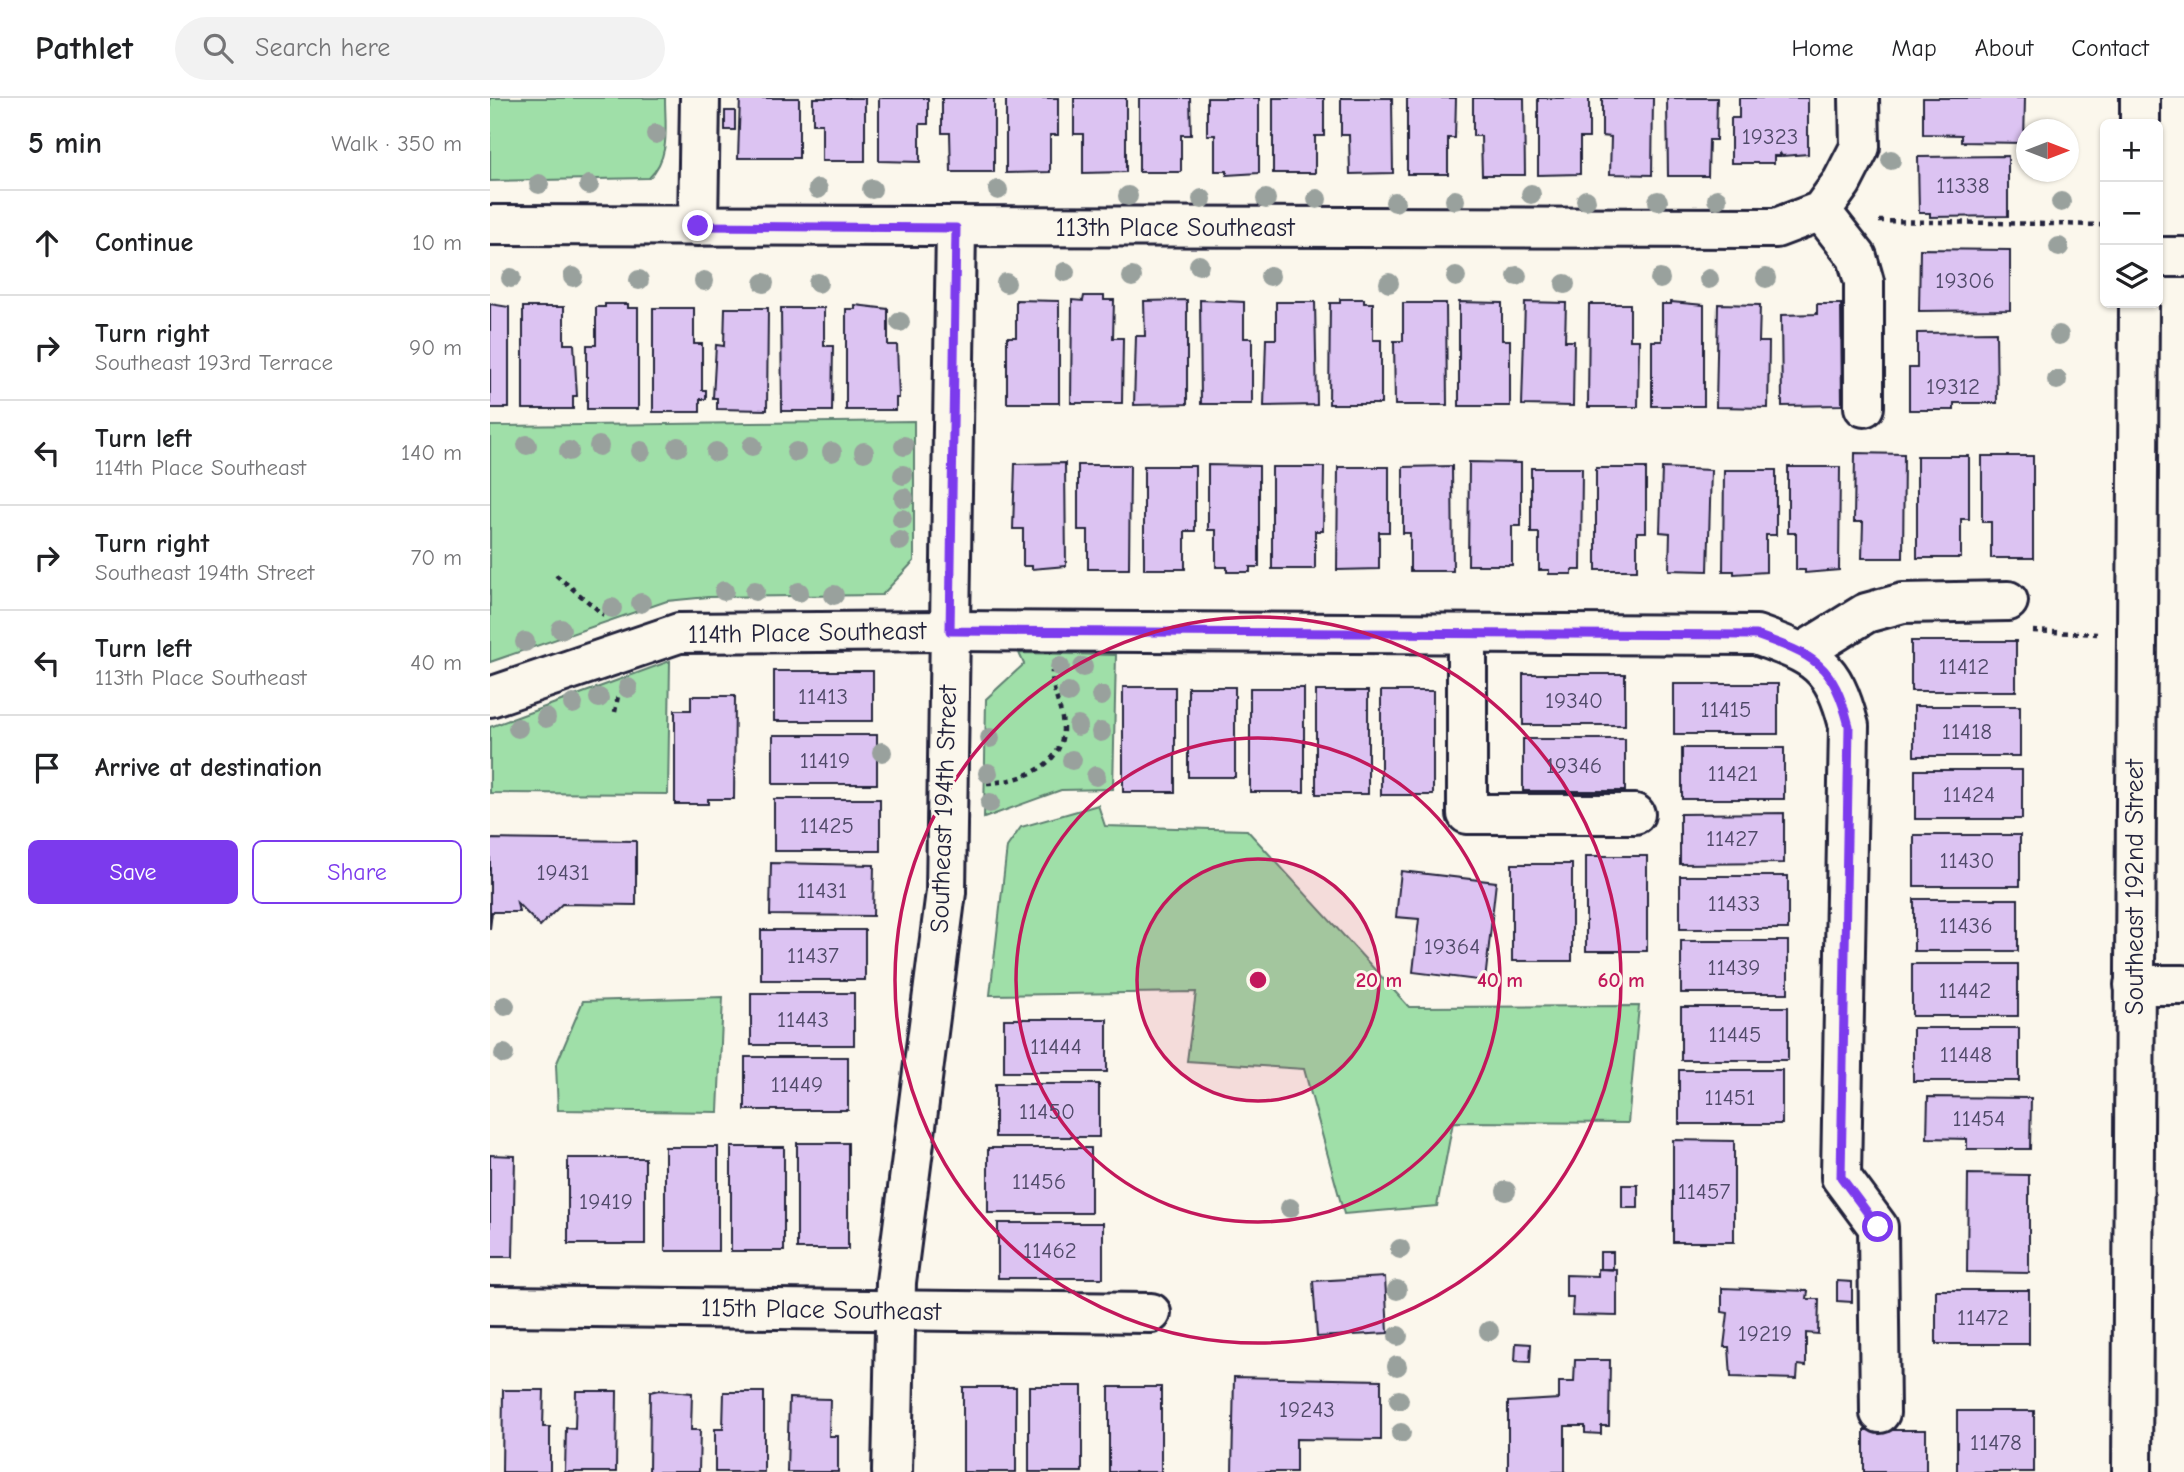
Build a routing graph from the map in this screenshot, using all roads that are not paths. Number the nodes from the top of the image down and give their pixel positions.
1 (700, 98) edge
2 (1859, 98) edge
3 (2140, 98) edge
4 (2140, 119) edge
5 (1831, 197) junction
6 (490, 225) edge
7 (698, 226) junction
8 (956, 228) junction
9 (2163, 257) edge
10 (2184, 257) edge
11 (2139, 308) edge
12 (1864, 407) dead end
13 (2006, 601) road end
14 (950, 631) junction
15 (1467, 634) junction
16 (1803, 652) junction
17 (490, 697) edge
18 (1635, 814) dead end
19 (2134, 985) junction
20 (2184, 985) edge
21 (490, 1306) edge
22 (895, 1312) junction
23 (1151, 1314) dead end
24 (1880, 1413) dead end
25 (892, 1472) edge
26 (2132, 1472) edge

1 - 7 street
2 - 5 street
3 - 4 street
5 - 8 street, 113th Place Southeast
5 - 12 street
6 - 7 street, 113th Place Southeast
7 - 8 street, 113th Place Southeast
8 - 14 street, Southeast 194th Street
9 - 10 street
11 - 19 street, Southeast 192nd Street
13 - 16 street
14 - 15 street, 114th Place Southeast
14 - 17 street, 114th Place Southeast
14 - 22 street, Southeast 194th Street
15 - 16 street, 114th Place Southeast
15 - 18 street
16 - 24 street
19 - 20 street
19 - 26 street, Southeast 192nd Street
21 - 22 street, 115th Place Southeast
22 - 23 street, 115th Place Southeast
22 - 25 street, Southeast 194th Street

